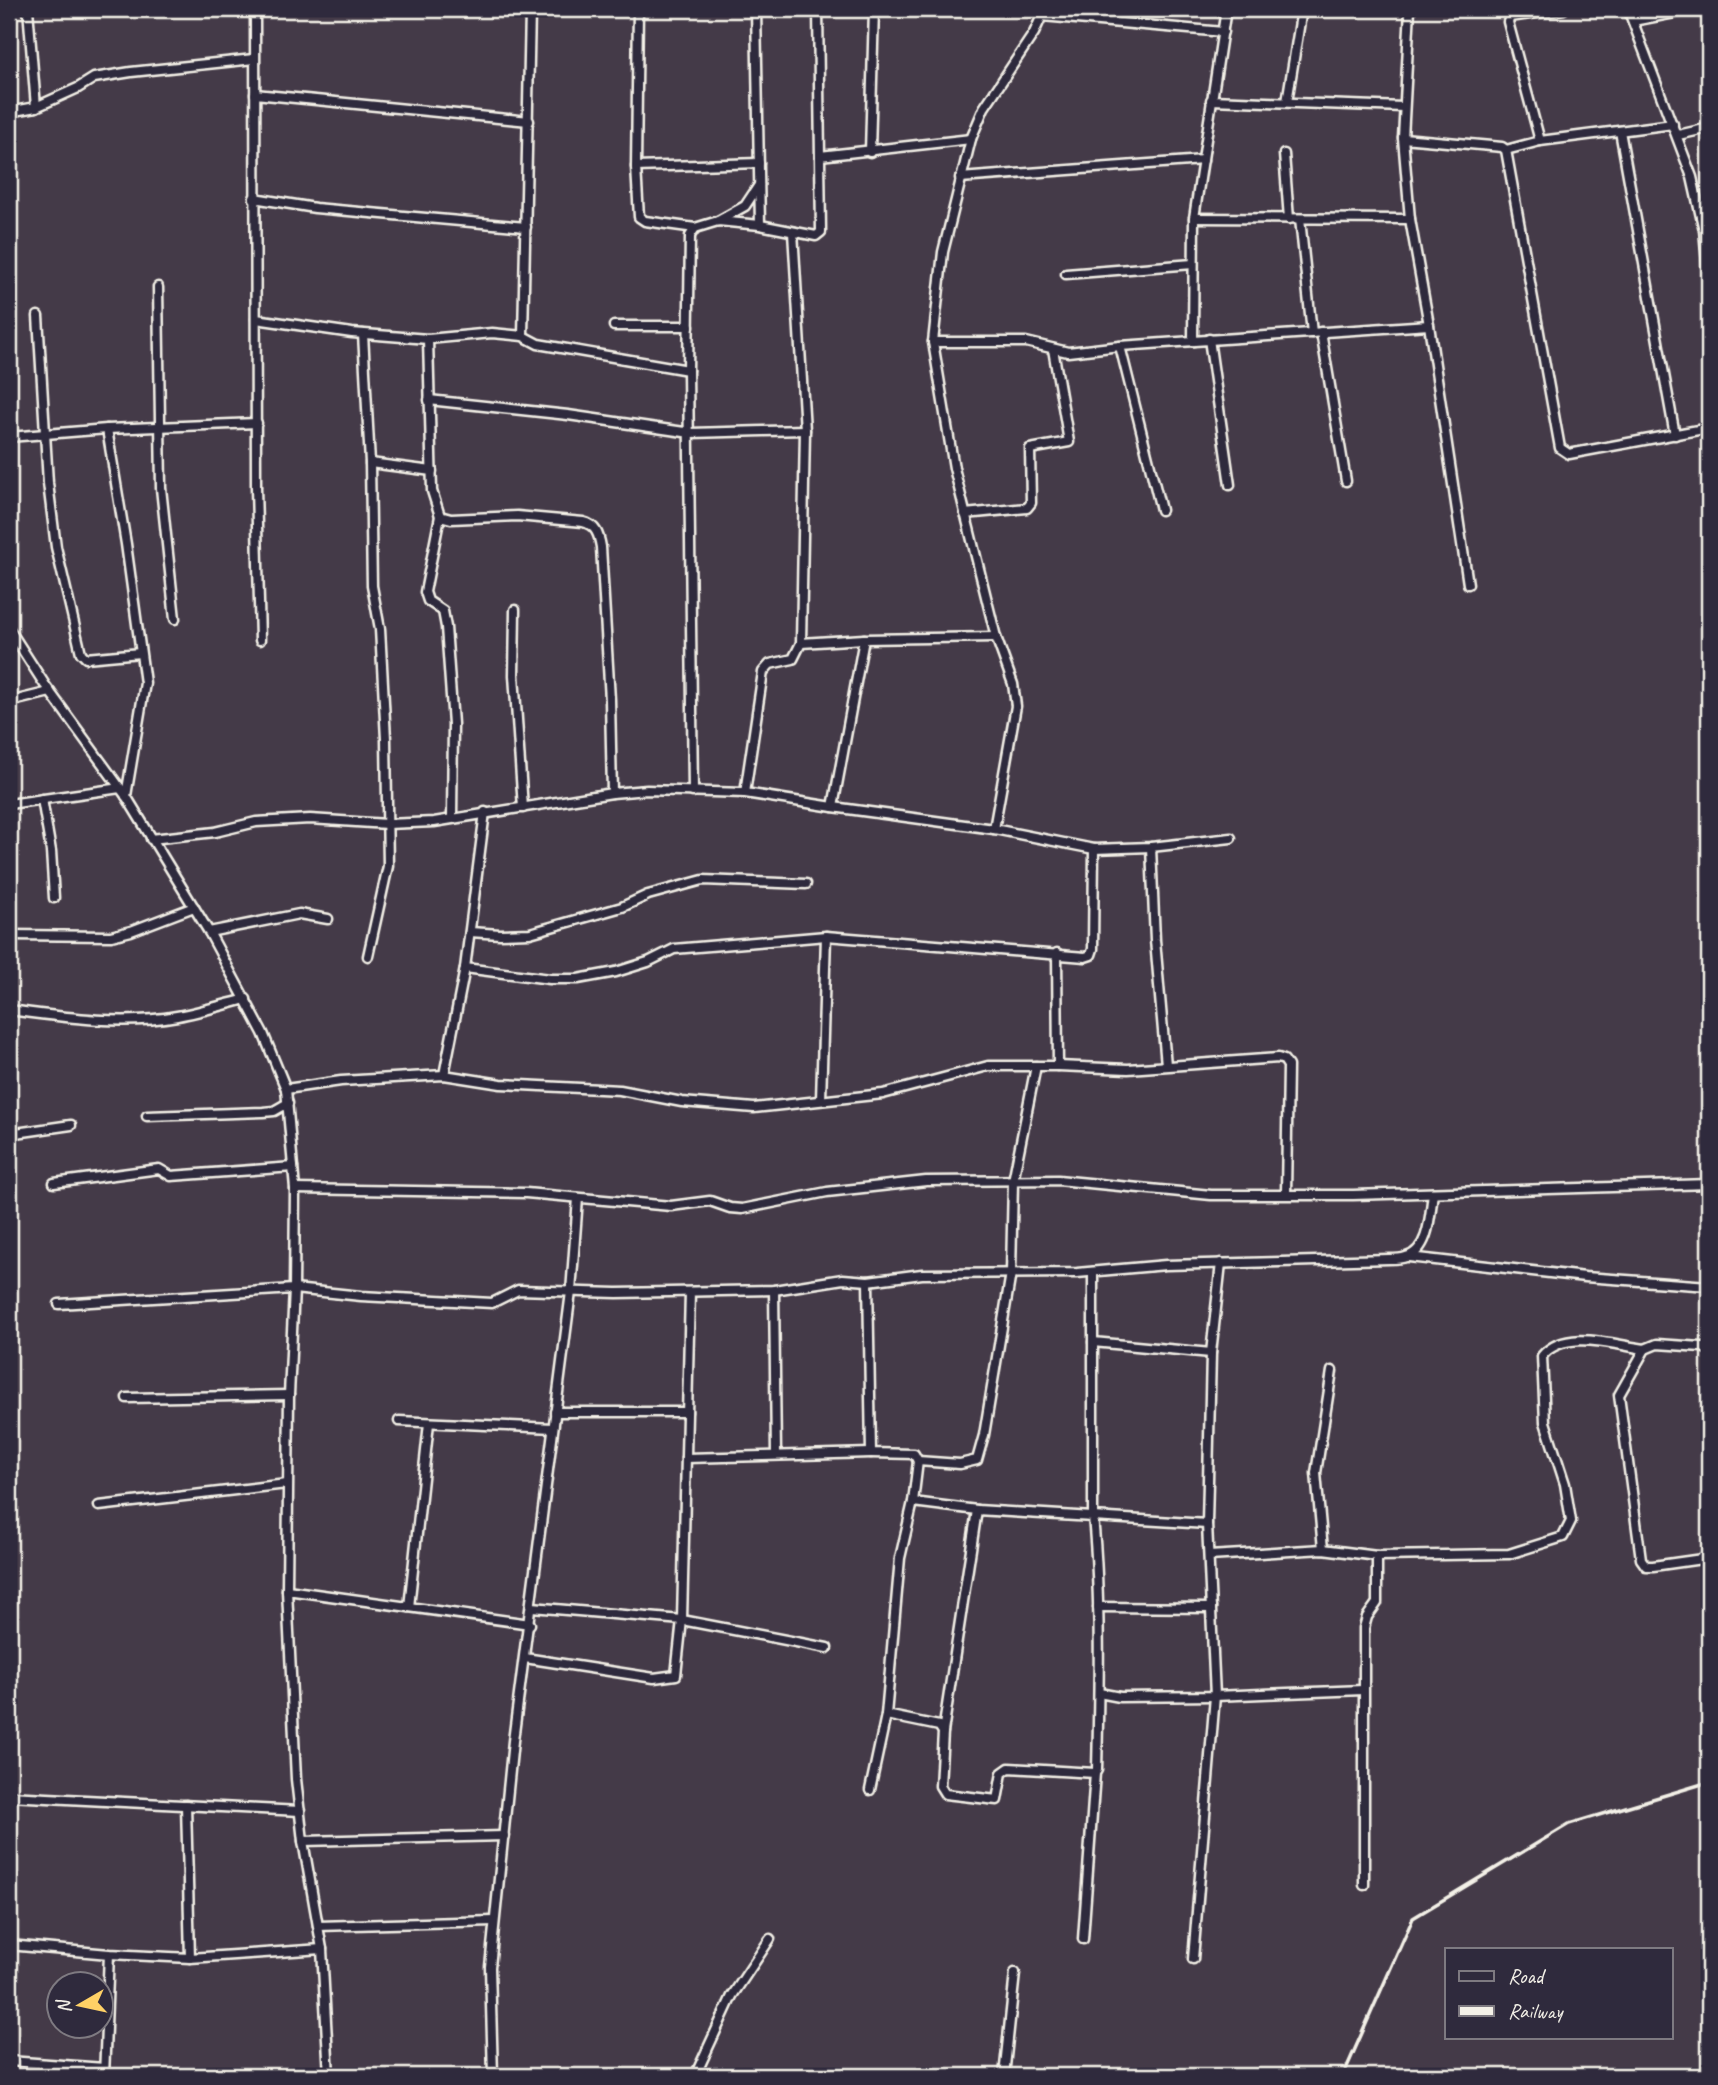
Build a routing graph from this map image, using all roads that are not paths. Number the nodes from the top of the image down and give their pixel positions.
1 (27, 9) edge
2 (255, 9) edge
3 (512, 9) edge
4 (592, 9) edge
5 (638, 9) edge
6 (755, 9) edge
7 (818, 9) edge
8 (874, 9) edge
9 (1115, 9) edge
10 (1226, 9) edge
11 (1302, 9) edge
12 (1410, 9) edge
13 (1564, 9) edge
14 (1628, 9) edge
15 (1695, 9) edge
16 (530, 11) junction
17 (555, 11) edge
18 (1043, 12) edge
19 (1633, 21) junction
20 (1113, 22) junction
21 (1223, 32) junction
22 (254, 59) junction
23 (255, 94) junction
24 (1211, 100) junction
25 (1287, 103) junction
26 (36, 107) junction
27 (1403, 107) junction
28 (9, 112) edge
29 (529, 121) junction
30 (1673, 124) junction
31 (1709, 128) edge
32 (1620, 131) junction
33 (1678, 135) junction
34 (1403, 138) junction
35 (971, 139) junction
36 (1539, 141) junction
37 (1506, 150) junction
38 (870, 152) junction
39 (1284, 154) dead end
40 (820, 156) junction
41 (1203, 160) junction
42 (759, 163) junction
43 (636, 167) junction
44 (960, 178) junction
45 (759, 185) junction
46 (254, 198) junction
47 (1194, 218) junction
48 (1289, 219) junction
49 (1300, 219) junction
50 (1410, 219) junction
51 (718, 221) junction
52 (760, 225) junction
53 (526, 227) junction
54 (695, 228) junction
55 (1707, 230) edge
56 (793, 232) junction
57 (1193, 264) junction
58 (1066, 274) dead end
59 (1709, 285) edge
60 (158, 287) dead end
61 (38, 316) dead end
62 (256, 319) junction
63 (1429, 325) junction
64 (614, 326) dead end
65 (689, 326) junction
66 (1316, 333) junction
67 (363, 334) junction
68 (523, 336) junction
69 (429, 339) junction
70 (1209, 339) junction
71 (1193, 341) junction
72 (933, 342) junction
73 (1120, 346) junction
74 (1053, 349) junction
75 (688, 370) junction
76 (429, 400) junction
77 (257, 423) junction
78 (159, 427) junction
79 (1709, 428) edge
80 (107, 429) junction
81 (806, 430) junction
82 (691, 433) junction
83 (45, 435) junction
84 (1675, 435) junction
85 (9, 437) edge
86 (370, 463) junction
87 (432, 471) junction
88 (1346, 481) dead end
89 (1230, 485) dead end
90 (1161, 510) dead end
91 (965, 514) junction
92 (440, 516) junction
93 (1468, 584) dead end
94 (515, 610) dead end
95 (175, 618) dead end
96 (9, 629) edge
97 (996, 638) junction
98 (864, 639) junction
99 (260, 640) dead end
100 (801, 643) junction
101 (140, 653) junction
102 (50, 692) junction
103 (9, 702) edge
104 (120, 788) junction
105 (692, 792) junction
106 (612, 793) junction
107 (745, 793) junction
108 (126, 796) junction
109 (42, 799) junction
110 (9, 804) edge
111 (833, 807) junction
112 (523, 808) junction
113 (485, 812) junction
114 (452, 818) junction
115 (387, 824) junction
116 (994, 829) junction
117 (1231, 838) dead end
118 (151, 839) junction
119 (1151, 847) junction
120 (1094, 849) junction
121 (806, 884) dead end
122 (54, 898) dead end
123 (194, 907) junction
124 (328, 919) dead end
125 (209, 932) junction
126 (470, 932) junction
127 (9, 935) edge
128 (826, 936) junction
129 (1056, 953) junction
130 (368, 956) dead end
131 (465, 968) junction
132 (246, 999) junction
133 (9, 1010) edge
134 (1166, 1065) junction
135 (1036, 1066) junction
136 (1058, 1066) junction
137 (444, 1075) junction
138 (286, 1089) junction
139 (821, 1100) junction
140 (288, 1103) junction
141 (147, 1116) dead end
142 (71, 1125) dead end
143 (9, 1134) edge
144 (293, 1167) junction
145 (1013, 1181) junction
146 (54, 1183) dead end
147 (1709, 1184) edge
148 (295, 1189) junction
149 (1433, 1193) junction
150 (1286, 1194) junction
151 (578, 1198) junction
152 (1409, 1257) junction
153 (1221, 1263) junction
154 (1093, 1272) junction
155 (1011, 1273) junction
156 (868, 1281) junction
157 (1709, 1286) edge
158 (294, 1289) junction
159 (774, 1290) junction
160 (571, 1292) junction
161 (690, 1292) junction
162 (59, 1304) dead end
163 (1093, 1342) junction
164 (1645, 1349) junction
165 (1709, 1350) edge
166 (1211, 1353) junction
167 (1332, 1371) dead end
168 (289, 1395) junction
169 (127, 1398) dead end
170 (555, 1412) junction
171 (687, 1412) junction
172 (399, 1422) dead end
173 (429, 1423) junction
174 (553, 1428) junction
175 (871, 1453) junction
176 (776, 1454) junction
177 (686, 1458) junction
178 (918, 1461) junction
179 (288, 1484) junction
180 (913, 1502) junction
181 (99, 1506) dead end
182 (977, 1510) junction
183 (1093, 1517) junction
184 (1207, 1524) junction
185 (1324, 1549) junction
186 (1209, 1556) junction
187 (1377, 1556) junction
188 (1709, 1558) edge
189 (287, 1590) junction
190 (409, 1607) junction
191 (532, 1607) junction
192 (1098, 1607) junction
193 (1211, 1608) junction
194 (682, 1620) junction
195 (530, 1624) junction
196 (827, 1648) dead end
197 (525, 1658) junction
198 (1363, 1690) junction
199 (1099, 1693) junction
200 (1215, 1696) junction
201 (886, 1715) junction
202 (943, 1731) junction
203 (1095, 1773) junction
204 (870, 1790) dead end
205 (9, 1796) edge
206 (186, 1805) junction
207 (300, 1811) junction
208 (504, 1836) junction
209 (303, 1841) junction
210 (1364, 1885) dead end
211 (495, 1921) junction
212 (318, 1926) junction
213 (770, 1939) dead end
214 (1083, 1939) dead end
215 (9, 1945) edge
216 (322, 1949) junction
217 (110, 1954) junction
218 (190, 1958) junction
219 (1194, 1959) dead end
220 (1015, 1973) dead end
221 (9, 2061) edge
222 (104, 2072) edge
223 (329, 2076) edge
224 (493, 2076) edge
225 (695, 2076) edge
226 (1004, 2076) edge

1 - 26 street
2 - 22 street
3 - 16 street
4 - 17 street
5 - 43 street
6 - 42 street
7 - 40 street
8 - 38 street
9 - 20 street
10 - 21 street
11 - 25 street
12 - 27 street
13 - 36 street
14 - 19 street
15 - 19 street
16 - 17 street
16 - 29 street
18 - 20 street
18 - 35 street
19 - 30 street
20 - 21 street
21 - 24 street
22 - 23 street
22 - 26 street
23 - 29 street
23 - 46 street
24 - 25 street
24 - 41 street
25 - 27 street
26 - 28 street
27 - 34 street
29 - 53 street
30 - 32 street
30 - 33 street
31 - 33 street
32 - 36 street
32 - 84 street
33 - 55 street
34 - 37 street
34 - 50 street
35 - 38 street
35 - 44 street
36 - 37 street
37 - 84 street
38 - 40 street
39 - 48 street
40 - 56 street
41 - 44 street
41 - 47 street
42 - 43 street
42 - 45 street
43 - 54 street
44 - 72 street
45 - 51 street
45 - 52 street
46 - 53 street
46 - 62 street
47 - 48 street
47 - 57 street
48 - 49 street
49 - 50 street
49 - 66 street
50 - 63 street
51 - 52 street
51 - 54 street
52 - 56 street
53 - 68 street
54 - 65 street
55 - 59 street
56 - 81 street
57 - 58 street
57 - 71 street
60 - 78 street
61 - 83 street
62 - 67 street
62 - 77 street
63 - 66 street
63 - 93 street
64 - 65 street
65 - 75 street
66 - 70 street
66 - 88 street
67 - 69 street
67 - 86 street
68 - 69 street
68 - 75 street
69 - 76 street
70 - 71 street
70 - 89 street
71 - 73 street
72 - 74 street
72 - 91 street
73 - 74 street
73 - 90 street
74 - 91 street
75 - 82 street
76 - 82 street
76 - 87 street
77 - 78 street
77 - 99 street
78 - 80 street
78 - 95 street
79 - 84 street
80 - 83 street
80 - 101 street
81 - 82 street
81 - 100 street
82 - 105 street
83 - 85 street
83 - 101 street
86 - 87 street
86 - 115 street
87 - 92 street
91 - 97 street
92 - 106 street
92 - 114 street
94 - 112 street
96 - 102 street
97 - 98 street
97 - 116 street
98 - 100 street
98 - 111 street
100 - 107 street
101 - 108 street
102 - 103 street
102 - 104 street
104 - 108 street
104 - 109 street
105 - 106 street
105 - 107 street
106 - 112 street
107 - 111 street
108 - 118 street
109 - 110 street
109 - 122 street
111 - 116 street
112 - 113 street
113 - 114 street
113 - 126 street
114 - 115 street
115 - 118 street
115 - 130 street
116 - 120 street
117 - 119 street
118 - 123 street
119 - 120 street
119 - 134 street
120 - 129 street
121 - 126 street
123 - 125 street
123 - 127 street
124 - 125 street
125 - 132 street
126 - 131 street
128 - 129 street
128 - 131 street
128 - 139 street
129 - 136 street
131 - 137 street
132 - 133 street
132 - 138 street
134 - 136 street
134 - 150 street
135 - 136 street
135 - 139 street
135 - 145 street
137 - 138 street
137 - 139 street
138 - 140 street
140 - 141 street
140 - 144 street
142 - 143 street
144 - 146 street
144 - 148 street
145 - 150 street
145 - 151 street
145 - 155 street
147 - 149 street
148 - 151 street
148 - 158 street
149 - 150 street
149 - 152 street
151 - 160 street
152 - 153 street
152 - 157 street
153 - 154 street
153 - 166 street
154 - 155 street
154 - 163 street
155 - 156 street
155 - 178 street
156 - 159 street
156 - 175 street
158 - 160 street
158 - 162 street
158 - 168 street
159 - 161 street
159 - 176 street
160 - 161 street
160 - 170 street
161 - 171 street
163 - 166 street
163 - 183 street
164 - 165 street
164 - 187 street
164 - 188 street
166 - 184 street
167 - 185 street
168 - 169 street
168 - 179 street
170 - 171 street
170 - 174 street
171 - 177 street
172 - 173 street
173 - 174 street
173 - 190 street
174 - 191 street
175 - 176 street
175 - 178 street
176 - 177 street
177 - 194 street
178 - 180 street
179 - 181 street
179 - 189 street
180 - 182 street
180 - 201 street
182 - 183 street
182 - 202 street
183 - 184 street
183 - 192 street
184 - 186 street
185 - 186 street
185 - 187 street
186 - 193 street
187 - 198 street
189 - 190 street
189 - 207 street
190 - 195 street
191 - 194 street
191 - 195 street
192 - 193 street
192 - 199 street
193 - 200 street
194 - 196 street
194 - 197 street
195 - 197 street
197 - 208 street
198 - 200 street
198 - 210 street
199 - 200 street
199 - 203 street
200 - 219 street
201 - 202 street
201 - 204 street
202 - 203 street
203 - 214 street
205 - 206 street
206 - 207 street
206 - 218 street
207 - 209 street
208 - 209 street
208 - 211 street
209 - 212 street
211 - 212 street
211 - 224 street
212 - 216 street
213 - 225 street
215 - 217 street
216 - 218 street
216 - 223 street
217 - 218 street
217 - 222 street
220 - 226 street
221 - 222 street

